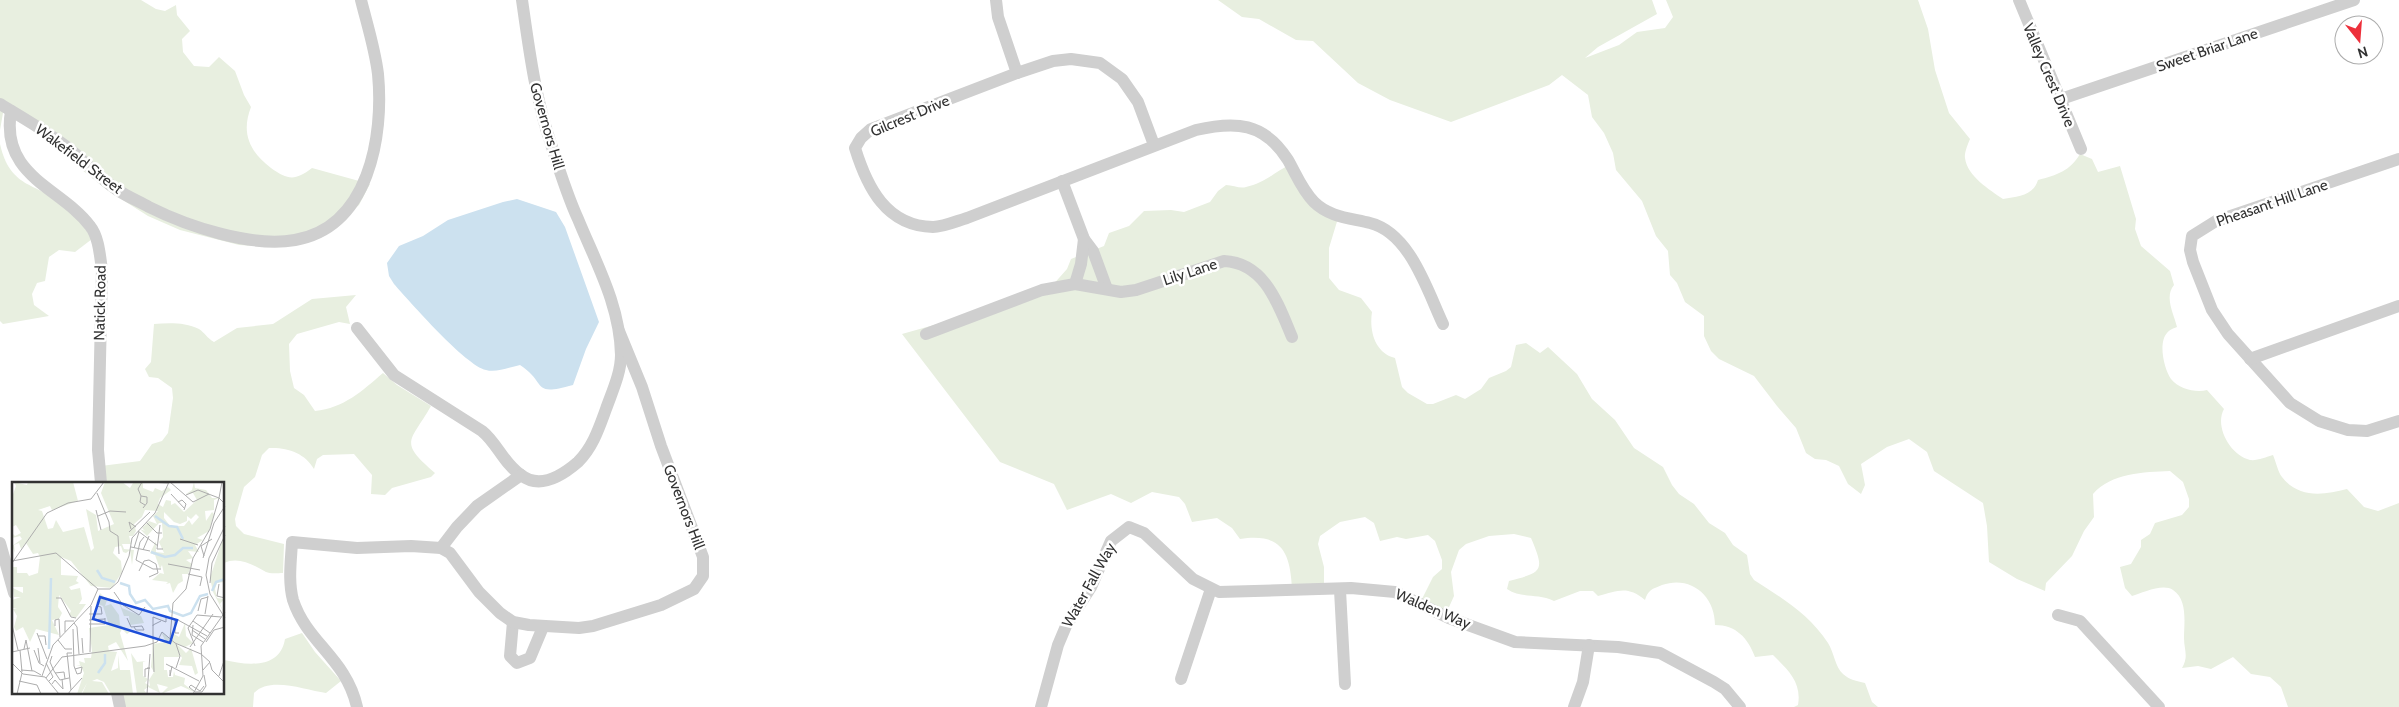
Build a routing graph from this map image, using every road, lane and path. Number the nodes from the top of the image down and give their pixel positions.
1 (361, 0) edge
2 (522, 0) edge
3 (996, 0) edge
4 (2019, 0) edge
5 (2354, 0) edge
6 (1017, 72) junction
7 (2060, 99) junction
8 (0, 104) edge
9 (12, 111) junction
10 (1154, 144) junction
11 (2080, 149) dead end
12 (2399, 159) edge
13 (1062, 181) junction
14 (1084, 239) junction
15 (1075, 284) junction
16 (1107, 289) junction
17 (2399, 306) edge
18 (1444, 324) dead end
19 (357, 328) dead end
20 (619, 331) junction
21 (926, 334) dead end
22 (1292, 337) dead end
23 (2250, 359) junction
24 (2399, 421) edge
25 (521, 475) junction
26 (101, 482) edge
27 (1129, 527) joint
28 (0, 543) edge
29 (441, 548) junction
30 (12, 586) edge
31 (1210, 589) junction
32 (1340, 590) junction
33 (2058, 615) dead end
34 (513, 622) junction
35 (543, 627) junction
36 (1589, 645) junction
37 (1181, 679) dead end
38 (1345, 684) dead end
39 (117, 694) edge
40 (120, 707) edge
41 (357, 707) edge
42 (1041, 707) edge
43 (1574, 707) edge
44 (1740, 707) edge
45 (2159, 707) edge

1 - 9 street, Wakefield Street
2 - 20 street, Governors Hill
3 - 6 street
4 - 7 street, Valley Crest Drive
5 - 7 street, Sweet Briar Lane
6 - 10 street, Gilcrest Drive
6 - 13 street, Gilcrest Drive
7 - 11 street, Valley Crest Drive
8 - 9 street, Wakefield Street
9 - 26 street, Natick Road
10 - 13 street, Gilcrest Drive
10 - 18 street, Gilcrest Drive
12 - 23 street, Pheasant Hill Lane
13 - 14 street
14 - 15 street
14 - 16 street
15 - 16 street, Lily Lane
15 - 21 street, Lily Lane
16 - 22 street, Lily Lane
17 - 23 street
19 - 25 street
20 - 25 street, Governors Hill
20 - 35 street, Governors Hill
23 - 24 street, Pheasant Hill Lane
25 - 29 street
27 - 31 street, Walden Way
27 - 42 street, Water Fall Way
28 - 30 street
29 - 34 street, Governors Hill
29 - 41 street
31 - 32 street, Walden Way
31 - 37 street
32 - 36 street, Walden Way
32 - 38 street
33 - 45 street
34 - 35 street, Governors Hill
34 - 35 street
36 - 43 street
36 - 44 street, Walden Way
39 - 40 street

